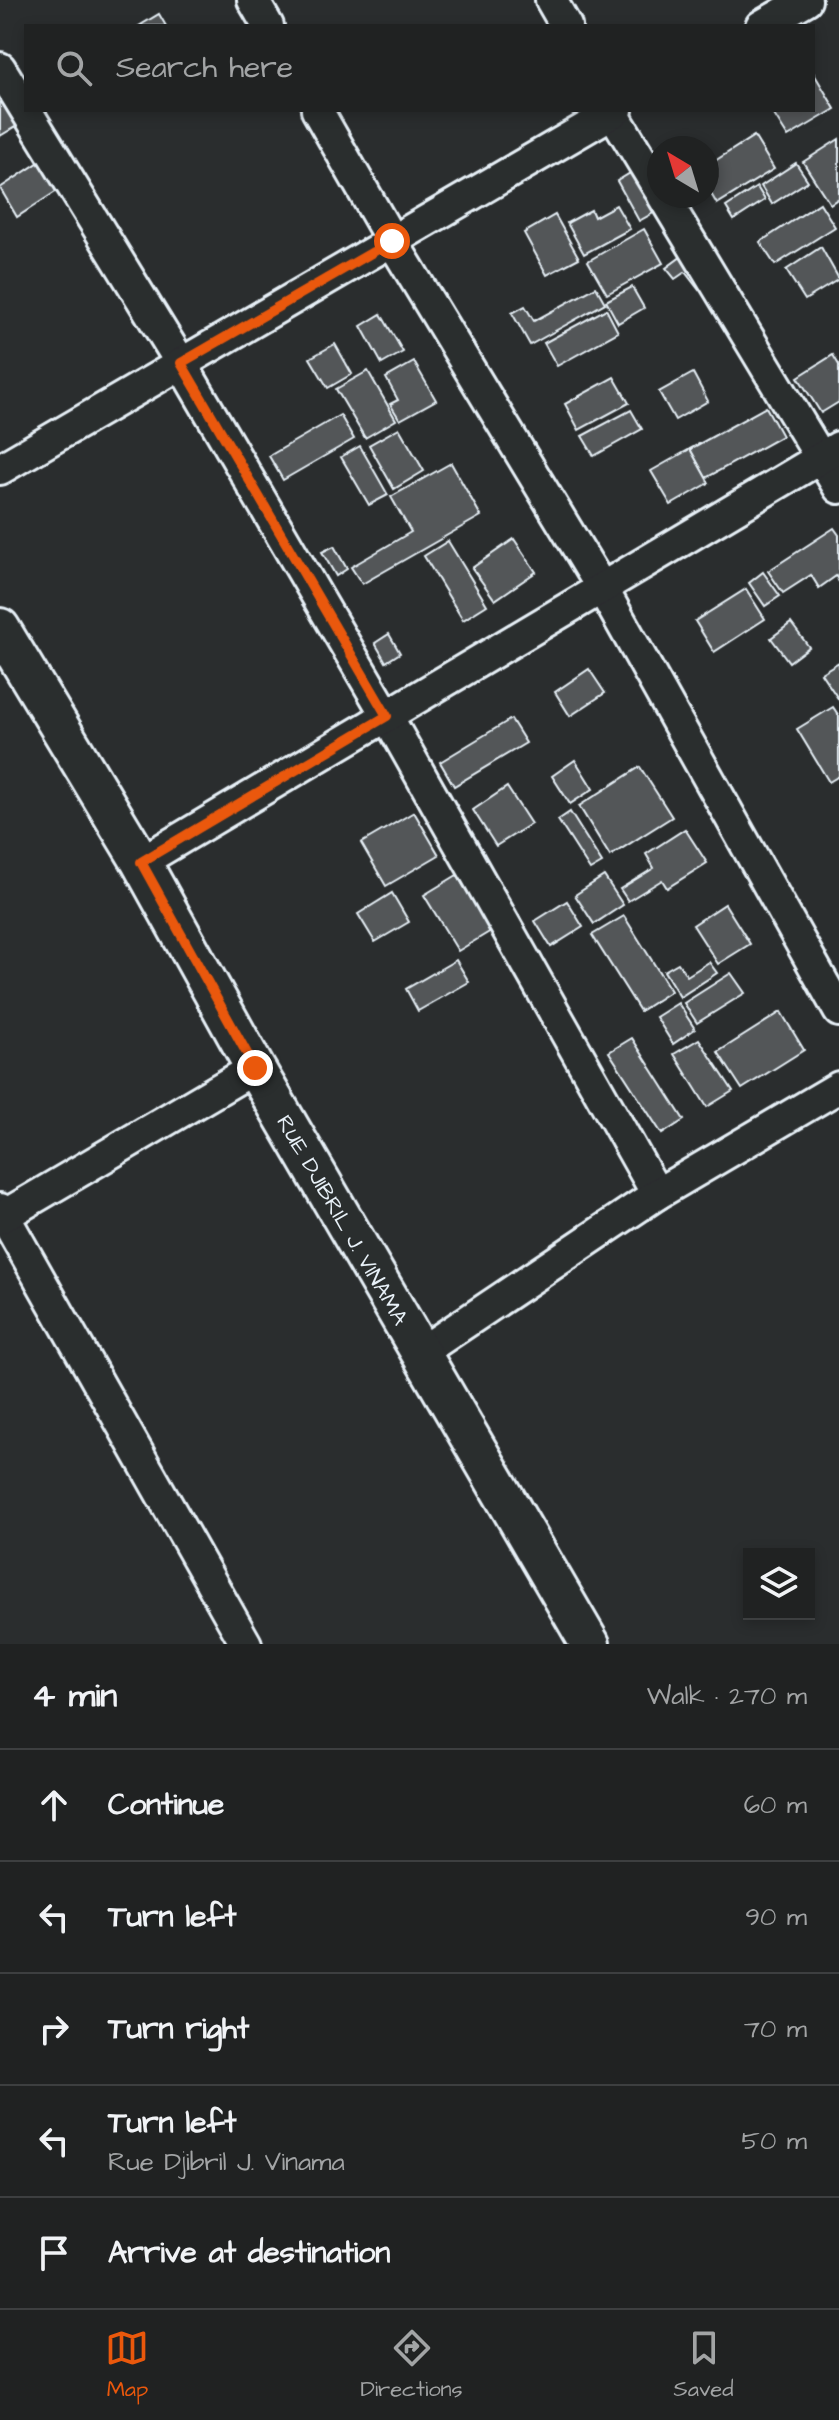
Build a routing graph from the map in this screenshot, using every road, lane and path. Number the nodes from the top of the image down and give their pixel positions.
1 (253, 0) edge
2 (551, 0) edge
3 (806, 0) edge
4 (267, 24) edge
5 (565, 24) edge
6 (764, 24) edge
7 (0, 68) edge
8 (24, 107) edge
9 (27, 112) edge
10 (318, 112) edge
11 (612, 112) edge
12 (615, 112) edge
13 (647, 168) edge
14 (671, 208) edge
15 (392, 241) junction
16 (181, 363) junction
17 (830, 452) edge
18 (0, 469) edge
19 (839, 488) edge
20 (602, 588) junction
21 (0, 628) edge
22 (387, 716) junction
23 (141, 862) junction
24 (839, 1011) edge
25 (255, 1068) junction
26 (839, 1087) edge
27 (657, 1194) junction
28 (1, 1214) edge
29 (420, 1353) junction
30 (246, 1644) edge
31 (590, 1644) edge

1 - 4 street
2 - 5 street
3 - 6 street
7 - 8 street
9 - 16 street
10 - 15 street
11 - 15 street
12 - 13 street
14 - 17 street
15 - 16 street
15 - 20 street
16 - 18 street
16 - 22 street
17 - 19 street
17 - 20 street
20 - 22 street
20 - 24 street
21 - 23 street, RUE DJIBRIL J. VINAMA
22 - 23 street
22 - 27 street
23 - 25 street, RUE DJIBRIL J. VINAMA
25 - 28 street
25 - 29 street, RUE DJIBRIL J. VINAMA
26 - 27 street
27 - 29 street
28 - 30 street
29 - 31 street, RUE DJIBRIL J. VINAMA

